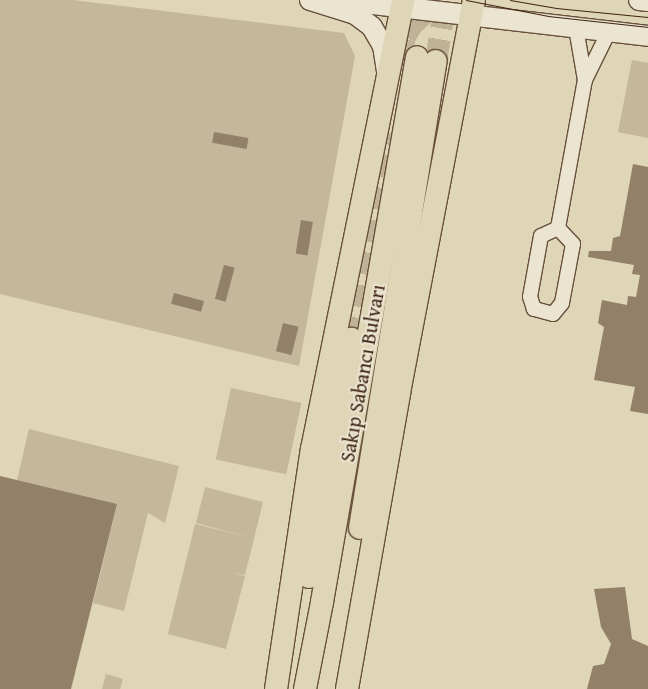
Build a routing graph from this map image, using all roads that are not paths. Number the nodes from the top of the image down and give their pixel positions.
1 (310, 0) edge
2 (338, 0) edge
3 (639, 0) edge
4 (648, 1) edge
5 (402, 4) edge
6 (472, 8) edge
7 (576, 28) junction
8 (608, 33) junction
9 (648, 36) edge
10 (388, 78) junction
11 (585, 80) junction
12 (558, 228) junction
13 (351, 339) tunnel mouth
14 (276, 689) edge
15 (290, 689) edge
16 (305, 689) edge
17 (334, 689) edge
18 (347, 689) edge

1 - 10 main road
2 - 5 main road
3 - 4 main road
5 - 6 main road
5 - 10 main road
6 - 7 main road
6 - 18 main road
7 - 8 main road
7 - 11 street
8 - 9 main road
8 - 11 street
10 - 14 main road
11 - 12 street
12 - 12 street
13 - 15 main road
16 - 17 main road, Sakıp Sabancı Bulvarı

